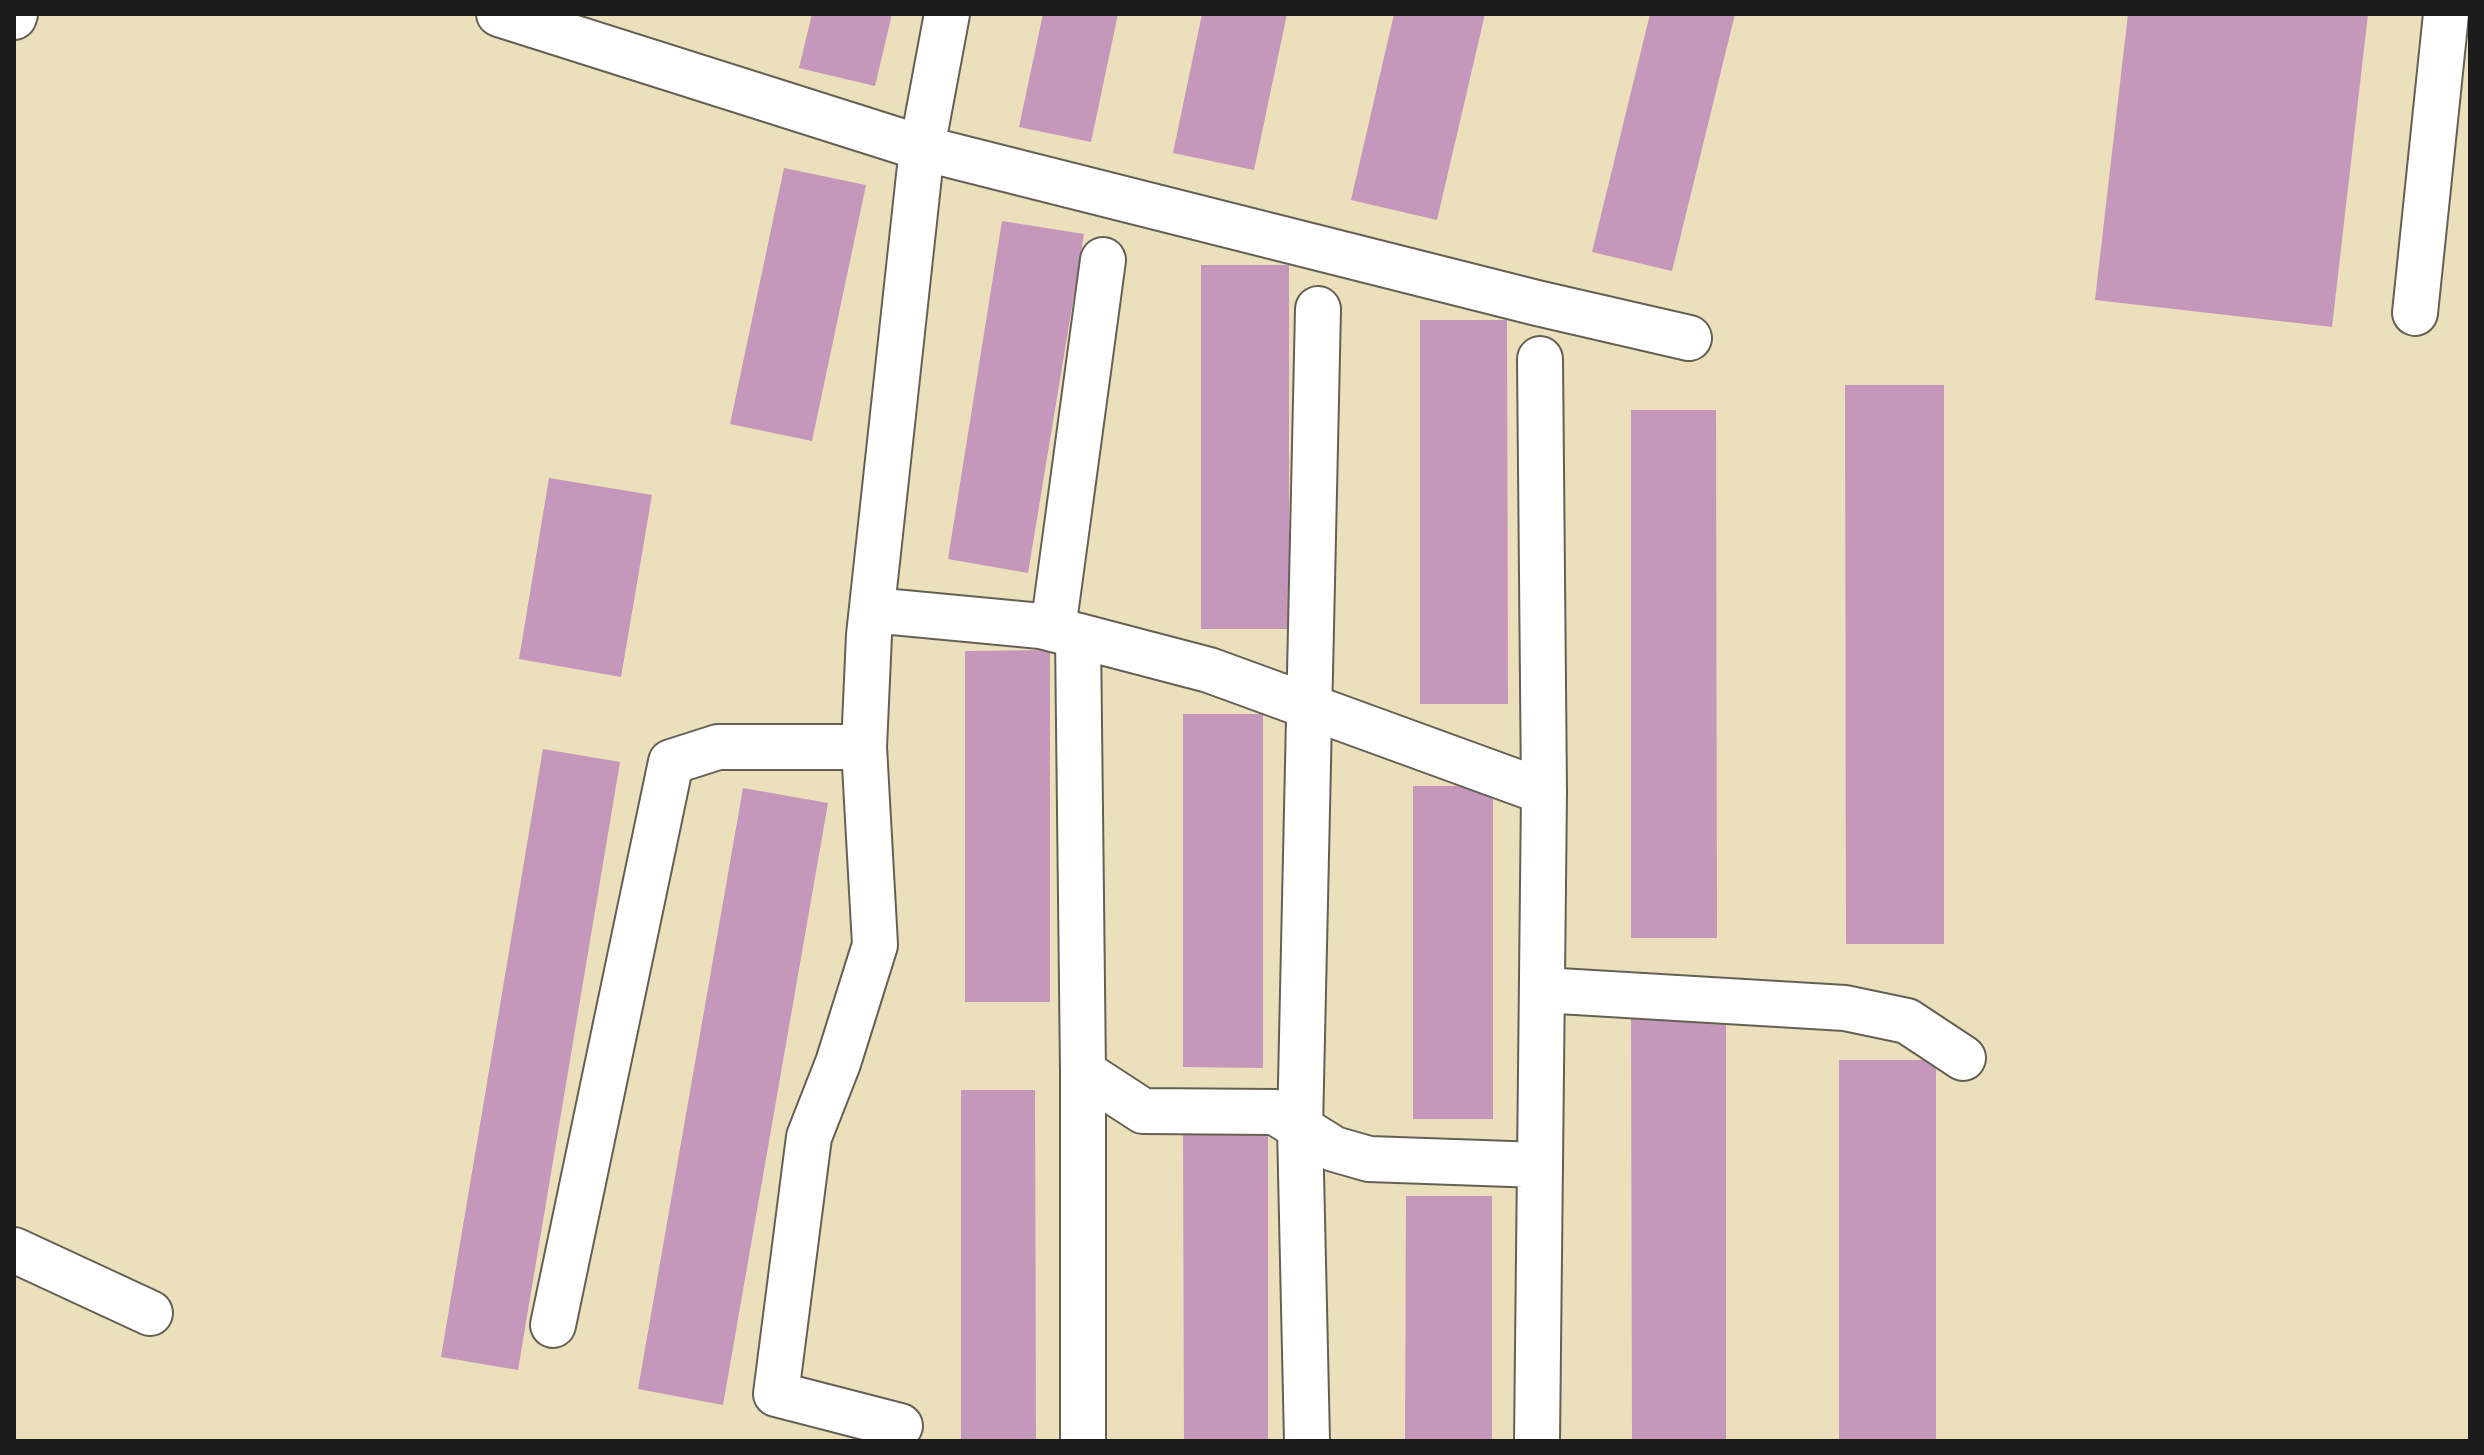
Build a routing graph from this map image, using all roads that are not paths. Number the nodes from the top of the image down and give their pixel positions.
1 (499, 14) edge
2 (947, 14) edge
3 (2446, 14) edge
4 (922, 148) junction
5 (1103, 260) dead end
6 (1318, 309) dead end
7 (2415, 313) dead end
8 (1689, 338) dead end
9 (1540, 359) dead end
10 (872, 610) junction
11 (1066, 633) junction
12 (1310, 707) junction
13 (864, 747) junction
14 (1544, 792) junction
15 (1542, 990) junction
16 (1963, 1058) dead end
17 (1083, 1072) junction
18 (1300, 1128) junction
19 (1539, 1165) junction
20 (14, 1250) edge
21 (150, 1313) dead end
22 (553, 1325) dead end
23 (900, 1426) dead end
24 (1083, 1441) edge
25 (1307, 1441) edge
26 (1537, 1441) edge

1 - 4 street
2 - 4 street
3 - 7 street
4 - 8 street
4 - 10 street
5 - 11 street
6 - 12 street
9 - 14 street
10 - 11 street
10 - 13 street
11 - 12 street
11 - 17 street
12 - 14 street
12 - 18 street
13 - 22 street
13 - 23 street
14 - 15 street
15 - 16 street
15 - 19 street
17 - 18 street
17 - 24 street
18 - 19 street
18 - 25 street
19 - 26 street
20 - 21 street

